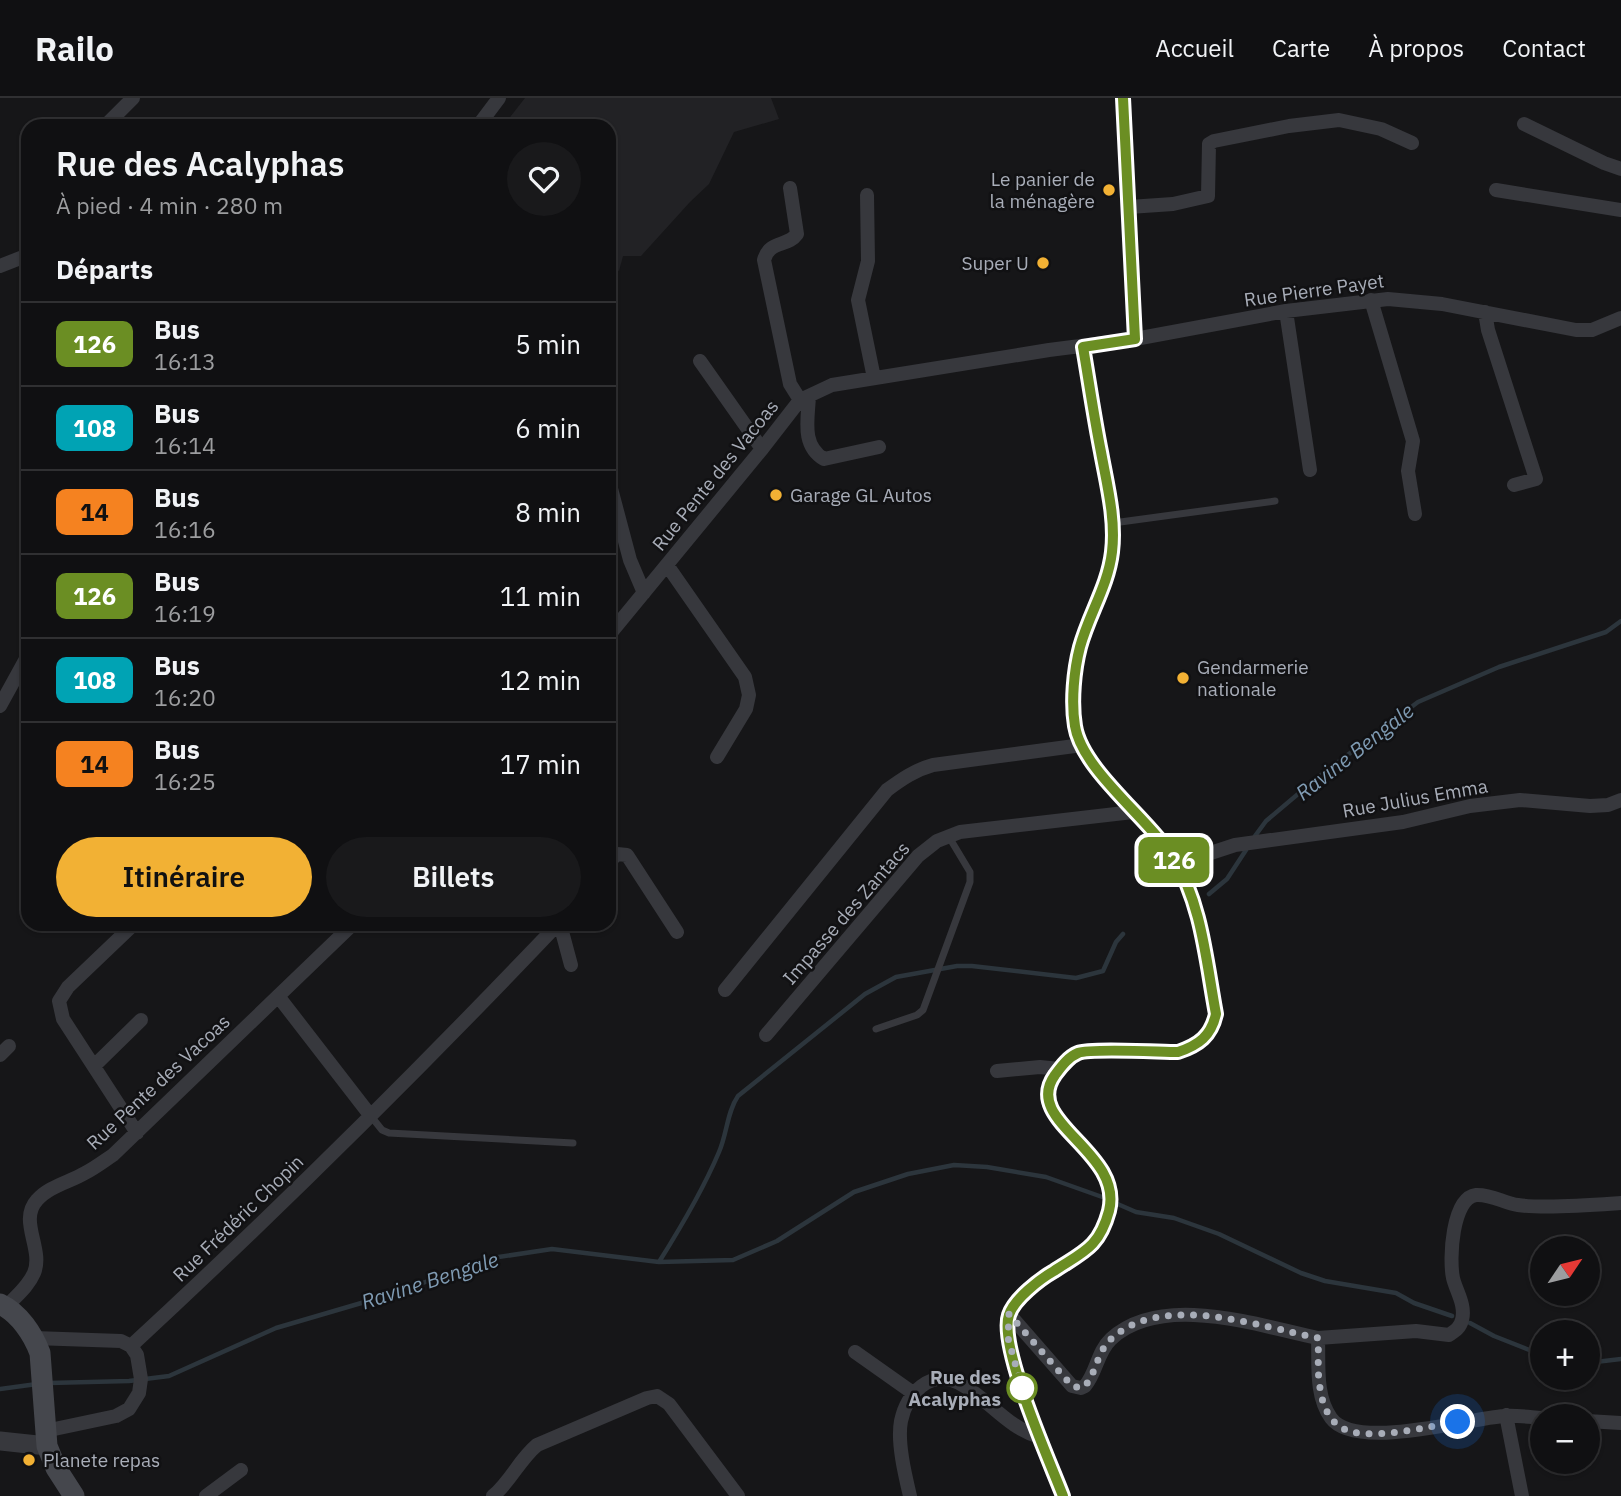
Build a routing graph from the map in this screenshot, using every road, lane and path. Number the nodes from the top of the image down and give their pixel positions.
1 (133, 98) edge
2 (499, 98) edge
3 (1123, 98) edge
4 (111, 119) edge
5 (483, 119) edge
6 (1524, 124) dead end
7 (1412, 143) dead end
8 (1621, 169) edge
9 (790, 188) dead end
10 (1496, 190) dead end
11 (867, 195) dead end
12 (1129, 206) junction
13 (1621, 211) edge
14 (21, 258) edge
15 (0, 266) edge
16 (1371, 300) junction
17 (1286, 311) junction
18 (1485, 312) junction
19 (1621, 318) edge
20 (1135, 339) junction
21 (1083, 347) junction
22 (700, 361) dead end
23 (874, 378) junction
24 (804, 398) junction
25 (879, 447) dead end
26 (762, 449) junction
27 (1310, 470) dead end
28 (1514, 485) dead end
29 (1275, 500) dead end
30 (616, 507) edge
31 (1415, 514) dead end
32 (1112, 523) junction
33 (667, 565) junction
34 (645, 593) junction
35 (616, 627) edge
36 (21, 668) edge
37 (0, 706) edge
38 (1082, 745) junction
39 (717, 757) dead end
40 (1621, 800) edge
41 (1133, 812) junction
42 (949, 836) junction
43 (616, 855) edge
44 (1177, 864) junction
45 (127, 931) edge
46 (346, 931) edge
47 (552, 931) edge
48 (561, 931) edge
49 (677, 932) dead end
50 (571, 965) dead end
51 (725, 990) dead end
52 (278, 996) junction
53 (141, 1020) dead end
54 (876, 1029) dead end
55 (766, 1035) dead end
56 (94, 1066) junction
57 (1059, 1069) junction
58 (996, 1071) dead end
59 (370, 1115) junction
60 (137, 1133) junction
61 (573, 1143) dead end
62 (1621, 1203) edge
63 (3, 1305) edge
64 (1009, 1314) junction
65 (1318, 1338) junction
66 (37, 1345) junction
67 (134, 1351) junction
68 (855, 1352) dead end
69 (913, 1393) junction
70 (1506, 1415) junction
71 (1530, 1417) edge
72 (1600, 1422) edge
73 (1621, 1423) edge
74 (1040, 1437) junction
75 (46, 1439) junction
76 (0, 1441) edge
77 (241, 1470) dead end
78 (68, 1493) edge
79 (206, 1496) edge
80 (493, 1496) edge
81 (738, 1496) edge
82 (910, 1496) edge
83 (1063, 1496) edge
84 (1522, 1496) edge

1 - 4 street
2 - 5 street
3 - 12 street
6 - 8 street
7 - 12 street
9 - 24 street
10 - 13 street
11 - 23 street
12 - 20 street
14 - 15 street
16 - 17 street, Rue Pierre Payet
16 - 18 street, Rue Pierre Payet
16 - 31 street
17 - 20 street, Rue Pierre Payet
17 - 27 street
18 - 19 street, Rue Pierre Payet
18 - 28 street
20 - 21 street, Rue Pierre Payet
21 - 23 street
21 - 32 street
22 - 26 street
23 - 24 street
24 - 25 street
24 - 26 street, Rue Pente des Vacoas
26 - 33 street, Rue Pente des Vacoas
29 - 32 lane
30 - 34 street
32 - 38 street
33 - 34 street, Rue Pente des Vacoas
33 - 39 street
34 - 35 street, Rue Pente des Vacoas
36 - 37 street
38 - 41 street
38 - 51 street
40 - 44 street, Rue Julius Emma
41 - 42 street, Impasse des Zantacs
41 - 44 street
42 - 54 lane
42 - 55 street, Impasse des Zantacs
43 - 49 street
44 - 57 street
45 - 56 street
46 - 52 street, Rue Pente des Vacoas
47 - 59 street, Rue Frédéric Chopin
48 - 50 street, Rue Frédéric Chopin
52 - 59 street
52 - 60 street, Rue Pente des Vacoas
53 - 56 street
56 - 60 street
57 - 58 street
57 - 64 street
59 - 61 lane
59 - 67 street, Rue Frédéric Chopin
60 - 63 street, Rue Pente des Vacoas
62 - 65 street
63 - 66 main road
64 - 65 street
64 - 74 street
65 - 70 street
66 - 67 street
66 - 75 main road
67 - 75 street
68 - 69 street
69 - 74 street
69 - 82 street
70 - 71 street
70 - 84 street
72 - 73 street
74 - 83 street
75 - 76 street
75 - 78 main road
77 - 79 street
80 - 81 street

